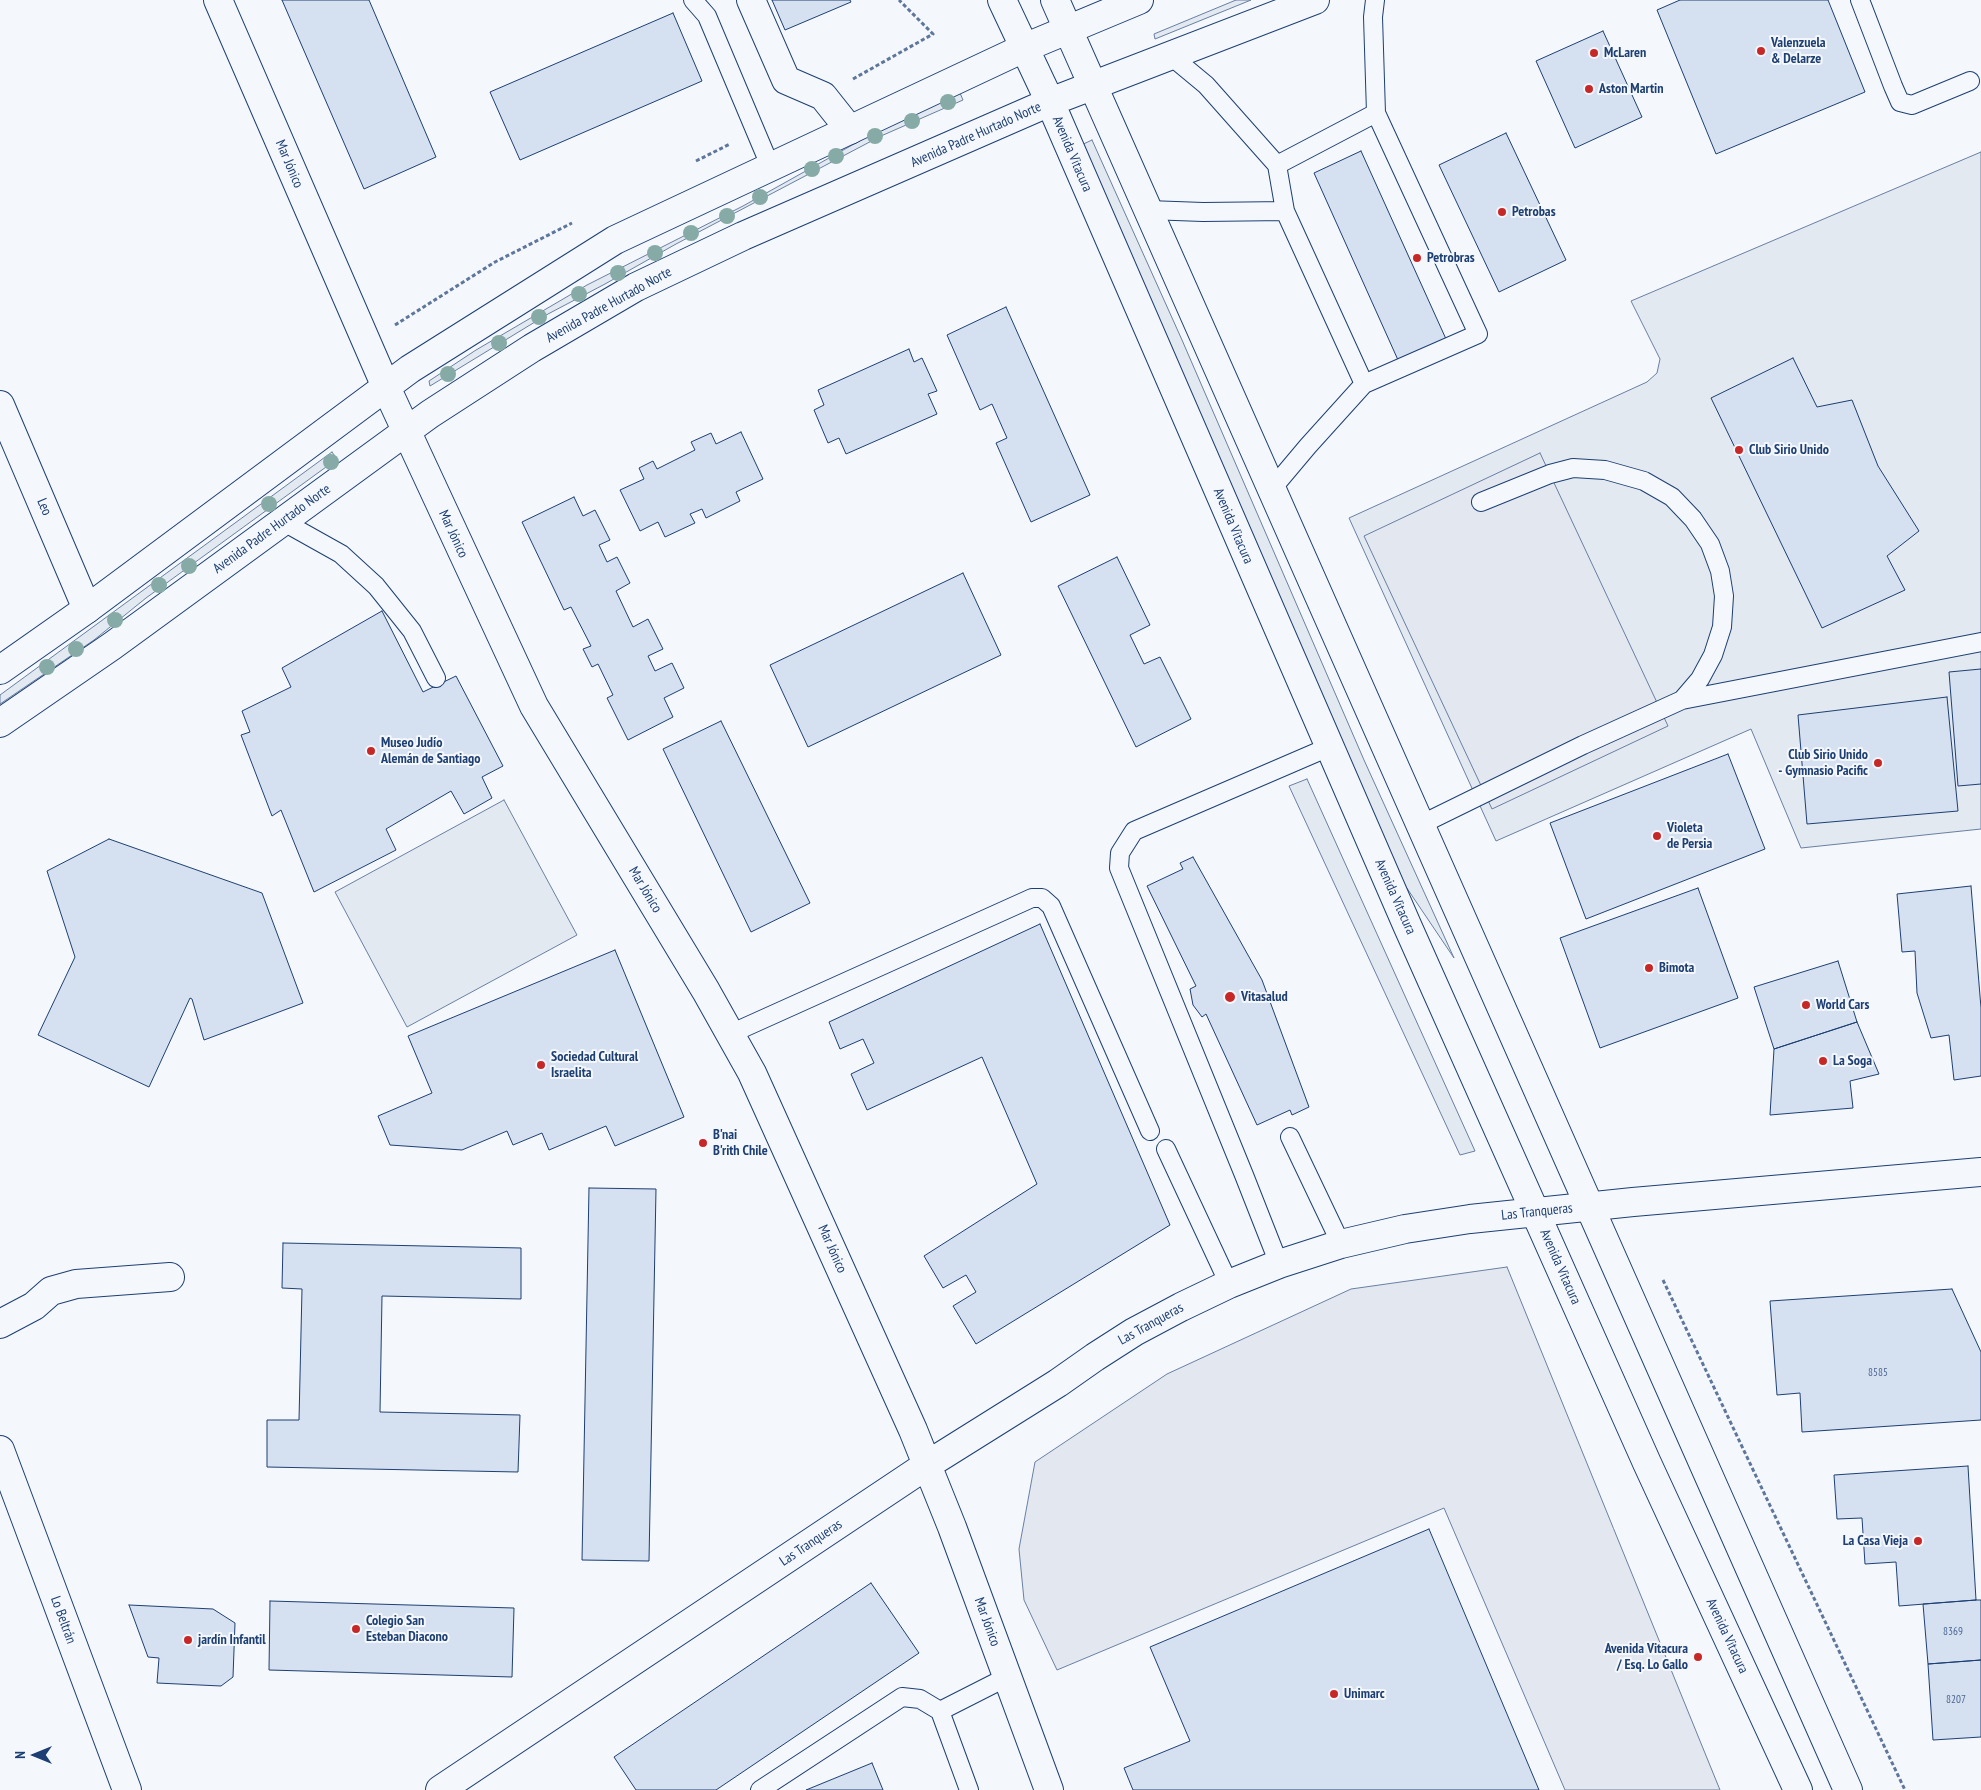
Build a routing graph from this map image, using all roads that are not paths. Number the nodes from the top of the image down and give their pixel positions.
1 (218, 0) edge
2 (693, 0) edge
3 (751, 0) edge
4 (1002, 0) edge
5 (1054, 0) edge
6 (1140, 0) edge
7 (1315, 0) edge
8 (1375, 0) edge
9 (1860, 0) edge
10 (1068, 30) junction
11 (1024, 48) junction
12 (1171, 56) junction
13 (1970, 81) dead end
14 (1092, 85) junction
15 (1050, 102) junction
16 (1376, 113) junction
17 (850, 130) junction
18 (1277, 165) junction
19 (771, 168) junction
20 (1148, 210) junction
21 (1285, 211) junction
22 (1364, 384) junction
23 (386, 387) junction
24 (0, 405) edge
25 (406, 432) junction
26 (1271, 490) junction
27 (1481, 502) dead end
28 (282, 521) junction
29 (87, 609) junction
30 (1981, 642) edge
31 (0, 670) edge
32 (436, 678) dead end
33 (1682, 700) junction
34 (0, 723) edge
35 (1329, 747) junction
36 (1420, 825) junction
37 (730, 1034) junction
38 (1150, 1131) dead end
39 (1290, 1138) dead end
40 (1166, 1150) dead end
41 (1981, 1172) edge
42 (1590, 1207) junction
43 (1536, 1212) junction
44 (1341, 1244) junction
45 (1279, 1264) junction
46 (170, 1277) dead end
47 (1229, 1284) junction
48 (0, 1324) edge
49 (0, 1450) edge
50 (927, 1465) junction
51 (1007, 1677) junction
52 (940, 1711) junction
53 (126, 1790) edge
54 (440, 1790) edge
55 (760, 1790) edge
56 (969, 1790) edge
57 (1049, 1790) edge
58 (1798, 1790) edge
59 (1848, 1790) edge

1 - 23 main road, Mar Jónico
2 - 19 lane
3 - 17 main road
4 - 11 main road, Avenida Vitacura
5 - 10 main road
6 - 10 main road
7 - 12 main road, Avenida Padre Hurtado Norte
8 - 16 lane
9 - 13 lane
10 - 11 main road
10 - 14 main road
11 - 15 main road, Avenida Vitacura
11 - 17 main road
12 - 14 main road, Avenida Padre Hurtado Norte
12 - 18 lane
14 - 15 main road, Avenida Padre Hurtado Norte
14 - 20 main road
15 - 25 main road, Avenida Padre Hurtado Norte
15 - 35 main road, Avenida Vitacura
16 - 18 lane
16 - 22 lane
17 - 19 main road
18 - 21 lane
19 - 23 main road
20 - 21 lane
20 - 26 main road
21 - 22 lane
22 - 26 lane
23 - 25 main road, Mar Jónico
23 - 29 main road
24 - 29 main road, Leo
25 - 28 main road, Avenida Padre Hurtado Norte
25 - 37 main road, Mar Jónico
26 - 36 main road
27 - 33 lane
28 - 32 lane
28 - 34 main road, Avenida Padre Hurtado Norte
29 - 31 main road
30 - 33 lane
33 - 36 lane
35 - 43 main road, Avenida Vitacura
35 - 45 lane
36 - 42 main road
37 - 38 lane
37 - 50 main road, Mar Jónico
39 - 44 lane
40 - 47 lane
41 - 42 main road, Las Tranqueras
42 - 43 main road, Las Tranqueras
42 - 59 main road
43 - 44 main road, Las Tranqueras
43 - 58 main road, Avenida Vitacura
44 - 45 main road, Las Tranqueras
45 - 47 main road, Las Tranqueras
46 - 48 main road
47 - 50 main road, Las Tranqueras
49 - 53 main road, Lo Beltrán
50 - 51 main road, Mar Jónico
50 - 54 main road, Las Tranqueras
51 - 52 lane
51 - 57 main road, Mar Jónico
52 - 55 lane
52 - 56 lane

